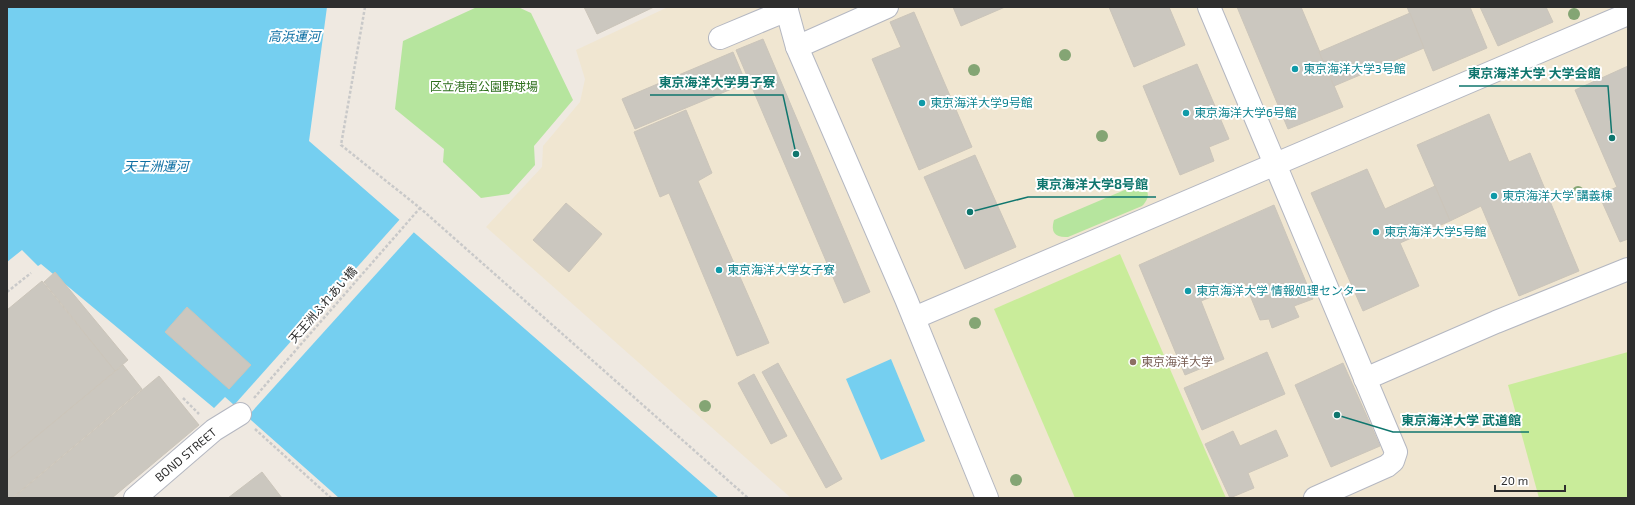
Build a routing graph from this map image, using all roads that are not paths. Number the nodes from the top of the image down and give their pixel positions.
1 (887, 7) edge
2 (1208, 7) edge
3 (786, 8) edge
4 (1628, 14) edge
5 (720, 38) dead end
6 (797, 47) junction
7 (1275, 164) junction
8 (1628, 269) edge
9 (914, 318) junction
10 (1365, 379) junction
11 (240, 414) road end
12 (135, 498) edge
13 (987, 498) edge
14 (1315, 498) edge

1 - 6 street
2 - 7 street
3 - 5 street
3 - 6 street
4 - 7 street
6 - 9 street
7 - 9 street
7 - 10 street
8 - 10 street
9 - 13 street
10 - 14 street
11 - 12 street, BOND STREET

